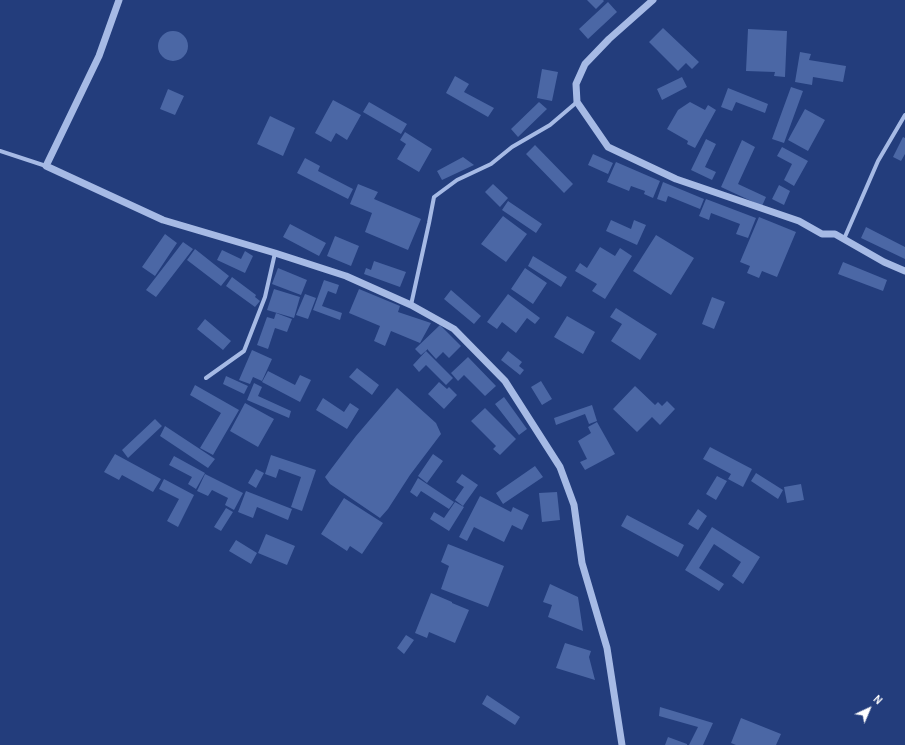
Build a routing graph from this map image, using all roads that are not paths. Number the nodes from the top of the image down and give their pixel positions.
1 (119, 0) edge
2 (653, 0) edge
3 (577, 102) junction
4 (905, 115) edge
5 (0, 151) edge
6 (46, 166) junction
7 (844, 239) junction
8 (275, 253) junction
9 (905, 271) edge
10 (411, 305) junction
11 (206, 378) dead end
12 (622, 745) edge

1 - 6 street
2 - 3 street
3 - 7 street
3 - 10 street
4 - 7 street
5 - 6 street
6 - 8 street
7 - 9 street
8 - 10 street
8 - 11 street
10 - 12 street

